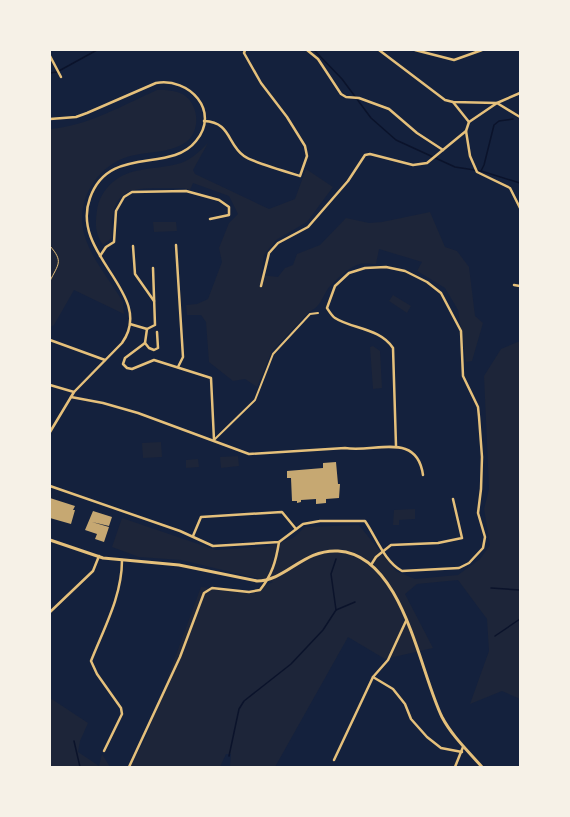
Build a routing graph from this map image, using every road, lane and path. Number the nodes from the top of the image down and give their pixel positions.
1 (245, 50) edge
2 (307, 50) edge
3 (379, 50) edge
4 (415, 50) edge
5 (482, 50) edge
6 (50, 56) edge
7 (60, 76) dead end
8 (520, 93) edge
9 (453, 102) junction
10 (497, 103) junction
11 (520, 117) edge
12 (50, 119) edge
13 (204, 121) junction
14 (469, 122) junction
15 (466, 131) junction
16 (443, 150) junction
17 (520, 208) edge
18 (210, 219) dead end
19 (176, 245) dead end
20 (50, 246) edge
21 (133, 246) dead end
22 (100, 256) junction
23 (153, 268) dead end
24 (50, 281) edge
25 (514, 285) dead end
26 (261, 286) dead end
27 (520, 286) edge
28 (154, 301) junction
29 (318, 313) dead end
30 (130, 324) junction
31 (147, 329) junction
32 (157, 332) dead end
33 (50, 340) edge
34 (145, 343) junction
35 (105, 360) junction
36 (178, 367) junction
37 (50, 385) edge
38 (74, 392) junction
39 (71, 397) junction
40 (50, 432) edge
41 (214, 440) junction
42 (396, 446) junction
43 (423, 475) dead end
44 (50, 486) edge
45 (453, 499) dead end
46 (296, 529) junction
47 (193, 536) junction
48 (50, 540) edge
49 (279, 542) junction
50 (383, 552) junction
51 (99, 556) junction
52 (122, 560) junction
53 (371, 565) junction
54 (268, 579) junction
55 (50, 612) edge
56 (406, 621) junction
57 (373, 677) junction
58 (463, 747) junction
59 (104, 751) dead end
60 (462, 752) junction
61 (334, 760) dead end
62 (129, 767) edge
63 (455, 767) edge
64 (482, 767) edge

1 - 13 street
2 - 16 street
3 - 9 street
4 - 5 street
6 - 7 street
8 - 10 street
9 - 10 street
9 - 14 street
10 - 11 street
10 - 14 street
12 - 13 street
13 - 22 street
14 - 15 street
15 - 16 street
15 - 17 street
16 - 26 street
18 - 22 street
19 - 36 street
20 - 24 path
21 - 28 street
22 - 30 street
23 - 28 street
25 - 27 street
28 - 31 street
29 - 41 street
30 - 31 street
30 - 35 street
31 - 34 street
32 - 34 street
33 - 35 street
34 - 36 street
35 - 38 street
36 - 41 street
37 - 38 street
38 - 39 street
39 - 40 street
39 - 41 street
41 - 42 street
42 - 43 street
42 - 50 street
44 - 47 street
45 - 50 street
46 - 47 street
46 - 49 street
46 - 50 street
47 - 49 street
48 - 51 street
49 - 54 street
50 - 53 street
51 - 52 street
51 - 55 street
52 - 54 street
52 - 59 street
53 - 54 street
53 - 56 street
54 - 62 street
56 - 57 street
56 - 58 street
57 - 60 street
57 - 61 street
58 - 60 street
58 - 64 street
60 - 63 street

